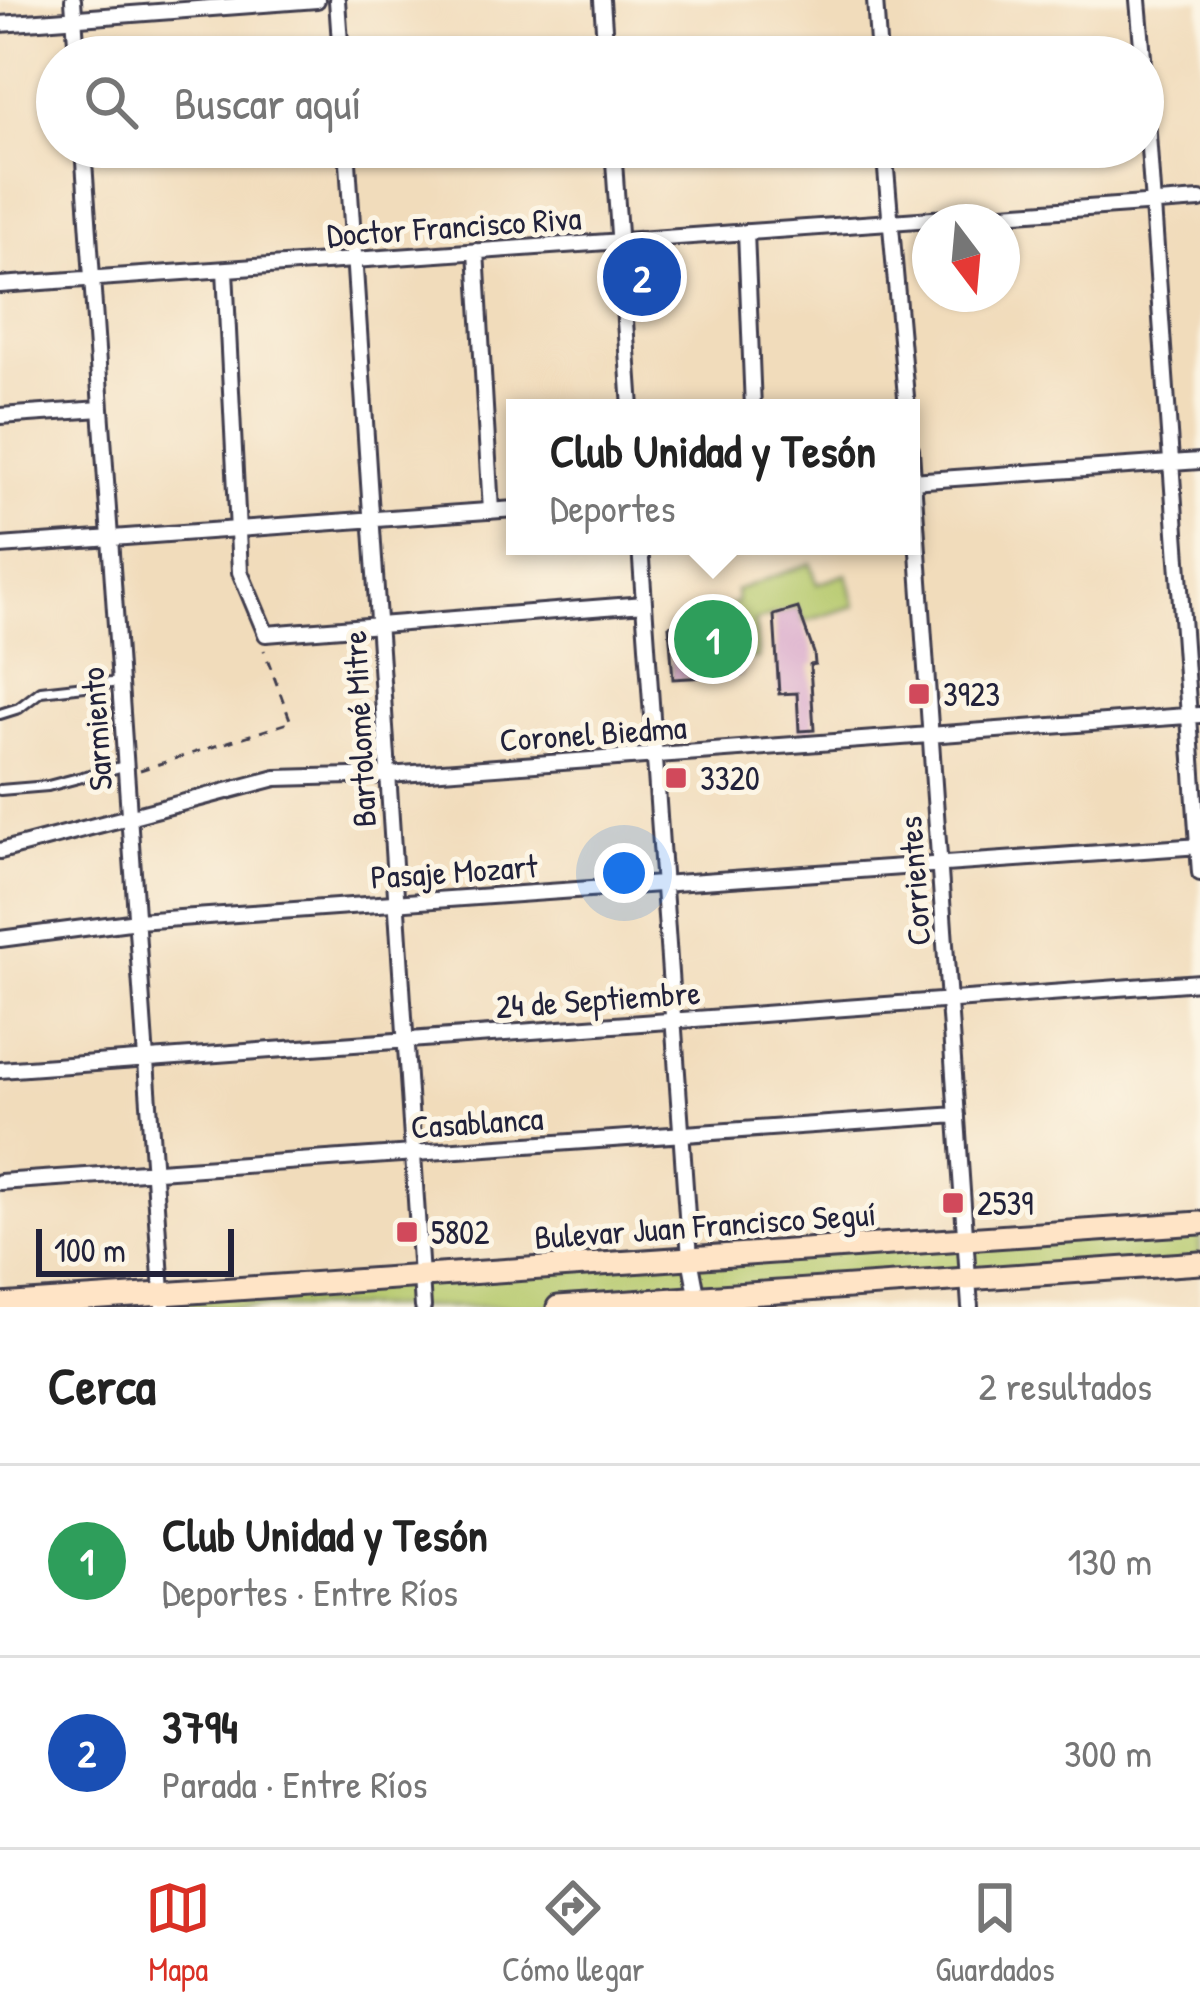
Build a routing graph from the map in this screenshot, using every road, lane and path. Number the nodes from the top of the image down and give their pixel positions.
1 (73, 0) edge
2 (317, 0) edge
3 (337, 0) edge
4 (602, 0) edge
5 (875, 0) edge
6 (1138, 0) edge
7 (74, 18) junction
8 (0, 23) edge
9 (75, 36) edge
10 (340, 36) edge
11 (605, 36) edge
12 (877, 36) edge
13 (1141, 36) edge
14 (84, 168) edge
15 (348, 168) edge
16 (614, 168) edge
17 (886, 168) edge
18 (1151, 168) edge
19 (1200, 200) edge
20 (1154, 203) junction
21 (890, 222) junction
22 (746, 232) junction
23 (619, 241) junction
24 (476, 251) junction
25 (355, 260) junction
26 (225, 270) junction
27 (92, 278) junction
28 (0, 285) edge
29 (630, 399) edge
30 (753, 399) edge
31 (906, 399) edge
32 (101, 409) junction
33 (0, 416) edge
34 (1200, 460) edge
35 (1172, 463) junction
36 (920, 480) edge
37 (506, 510) edge
38 (491, 511) junction
39 (372, 520) junction
40 (239, 529) junction
41 (110, 538) junction
42 (0, 546) edge
43 (641, 555) edge
44 (918, 555) edge
45 (644, 604) junction
46 (380, 626) junction
47 (266, 634) junction
48 (120, 682) junction
49 (0, 714) edge
50 (1195, 715) edge
51 (931, 736) junction
52 (654, 756) junction
53 (126, 770) junction
54 (388, 776) junction
55 (0, 790) edge
56 (130, 817) junction
57 (1199, 846) edge
58 (0, 851) edge
59 (940, 864) junction
60 (1200, 873) edge
61 (664, 884) junction
62 (397, 902) junction
63 (136, 921) junction
64 (0, 939) edge
65 (1200, 982) edge
66 (949, 1000) junction
67 (673, 1020) junction
68 (406, 1040) junction
69 (146, 1059) junction
70 (0, 1070) edge
71 (957, 1115) junction
72 (681, 1135) junction
73 (414, 1154) junction
74 (154, 1172) junction
75 (0, 1182) edge
76 (1200, 1223) edge
77 (965, 1240) junction
78 (690, 1258) junction
79 (1200, 1263) edge
80 (422, 1279) junction
81 (968, 1279) junction
82 (163, 1301) edge
83 (698, 1302) edge
84 (0, 1305) edge
85 (423, 1307) edge
86 (558, 1307) edge
87 (970, 1307) edge

1 - 7 street
2 - 7 street
3 - 10 street
4 - 11 street
5 - 12 street
6 - 13 street
7 - 8 street
7 - 9 street
14 - 27 street, Sarmiento
15 - 25 street, Bartolomé Mitre
16 - 23 street
17 - 21 street
18 - 20 street
19 - 20 street, Doctor Francisco Riva
20 - 21 street, Doctor Francisco Riva
20 - 35 street
21 - 22 street, Doctor Francisco Riva
21 - 31 street
22 - 23 street, Doctor Francisco Riva
22 - 30 street
23 - 24 street, Doctor Francisco Riva
23 - 29 street
24 - 25 street, Doctor Francisco Riva
24 - 38 street
25 - 26 street, Doctor Francisco Riva
25 - 39 street, Bartolomé Mitre
26 - 27 street, Doctor Francisco Riva
26 - 40 street
27 - 28 street, Doctor Francisco Riva
27 - 32 street, Sarmiento
32 - 33 street
32 - 41 street, Sarmiento
34 - 35 street
35 - 36 street
35 - 50 street
37 - 38 street
38 - 39 street
39 - 40 street
39 - 46 street, Bartolomé Mitre
40 - 41 street
40 - 47 street
41 - 42 street
41 - 48 street, Sarmiento
43 - 45 street
44 - 51 street, Corrientes
45 - 46 street
45 - 52 street
46 - 47 street
46 - 54 street, Bartolomé Mitre
47 - 53 path
48 - 49 lane
48 - 53 street, Sarmiento
50 - 51 street, Coronel Biedma
50 - 57 street
51 - 52 street, Coronel Biedma
51 - 59 street, Corrientes
52 - 54 street, Coronel Biedma
52 - 61 street
53 - 55 lane
53 - 56 street, Sarmiento
54 - 56 street, Coronel Biedma
54 - 62 street, Bartolomé Mitre
56 - 58 street, Coronel Biedma
56 - 63 street, Sarmiento
57 - 59 street, Pasaje Mozart
57 - 60 street
59 - 61 street, Pasaje Mozart
59 - 66 street, Corrientes
61 - 62 street, Pasaje Mozart
61 - 67 street
62 - 63 street, Pasaje Mozart
62 - 68 street, Bartolomé Mitre
63 - 64 street, Pasaje Mozart
63 - 69 street, Sarmiento
65 - 66 street, 24 de Septiembre
66 - 67 street, 24 de Septiembre
66 - 71 street, Corrientes
67 - 68 street, 24 de Septiembre
67 - 72 street
68 - 69 street, 24 de Septiembre
68 - 73 street, Bartolomé Mitre
69 - 70 street, 24 de Septiembre
69 - 74 street, Sarmiento
71 - 72 street, Casablanca
71 - 77 street, Corrientes
72 - 73 street, Casablanca
72 - 78 street
73 - 74 street, Casablanca
73 - 80 street, Bartolomé Mitre
74 - 75 street, Casablanca
74 - 82 street, Sarmiento
76 - 77 main road, Bulevar Juan Francisco Seguí
77 - 78 main road, Bulevar Juan Francisco Seguí
77 - 81 street, Corrientes
78 - 80 main road, Bulevar Juan Francisco Seguí
78 - 83 street
79 - 81 main road
80 - 82 main road, Bulevar Juan Francisco Seguí
80 - 85 street, Bartolomé Mitre
81 - 83 main road
81 - 87 street, Corrientes
82 - 84 main road, Bulevar Juan Francisco Seguí
83 - 86 main road

